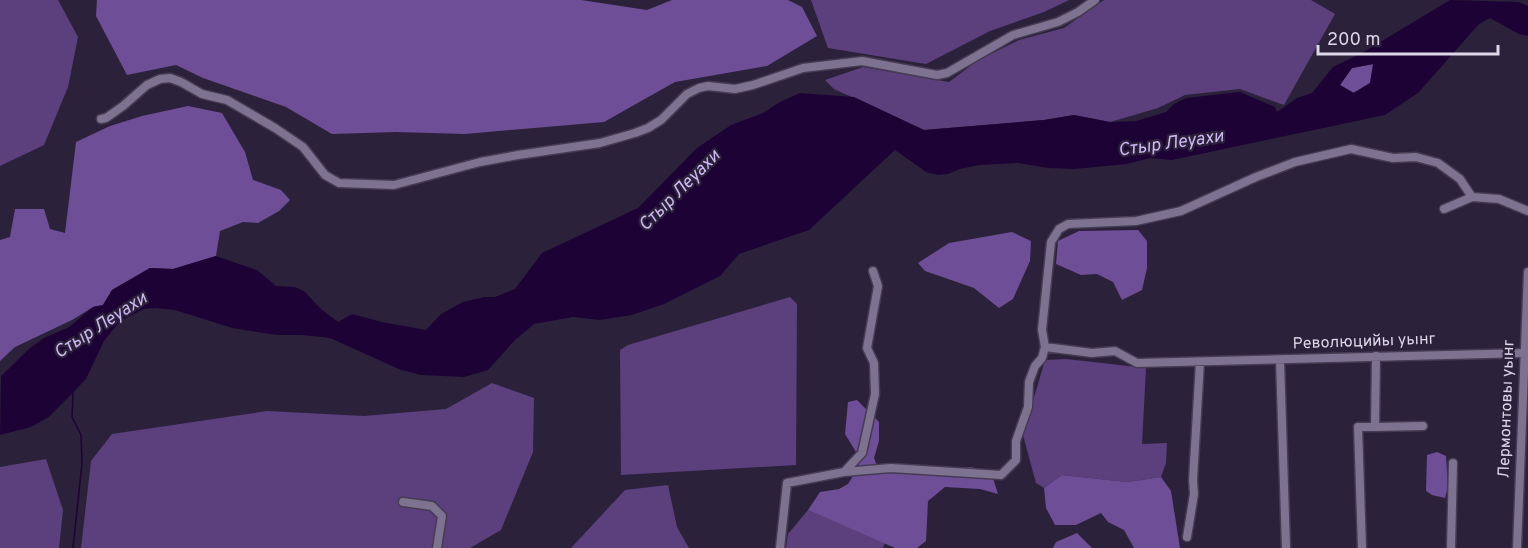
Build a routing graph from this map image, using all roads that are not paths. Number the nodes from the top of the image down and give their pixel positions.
1 (1095, 0) edge
2 (101, 119) dead end
3 (1472, 197) junction
4 (1443, 208) dead end
5 (1528, 211) edge
6 (873, 271) dead end
7 (1528, 272) edge
8 (1045, 347) junction
9 (1526, 353) edge
10 (1376, 356) junction
11 (1280, 360) junction
12 (1200, 362) junction
13 (1423, 426) dead end
14 (1375, 427) junction
15 (1453, 463) dead end
16 (844, 472) junction
17 (403, 502) dead end
18 (1187, 537) dead end
19 (1528, 544) edge
20 (1517, 546) edge
21 (437, 548) edge
22 (780, 548) edge
23 (1286, 548) edge
24 (1362, 548) edge
25 (1451, 548) edge

1 - 2 street
3 - 4 street
3 - 5 street
3 - 8 street
6 - 16 street
7 - 9 street, Лермонтовы уынг
8 - 12 street, Революцийы уынг
8 - 16 street
9 - 10 street, Революцийы уынг
9 - 20 street, Лермонтовы уынг
10 - 11 street, Революцийы уынг
10 - 14 street
11 - 12 street, Революцийы уынг
11 - 23 street
12 - 18 street
13 - 14 street
14 - 24 street
15 - 25 street
16 - 22 street
17 - 21 street
19 - 20 street

